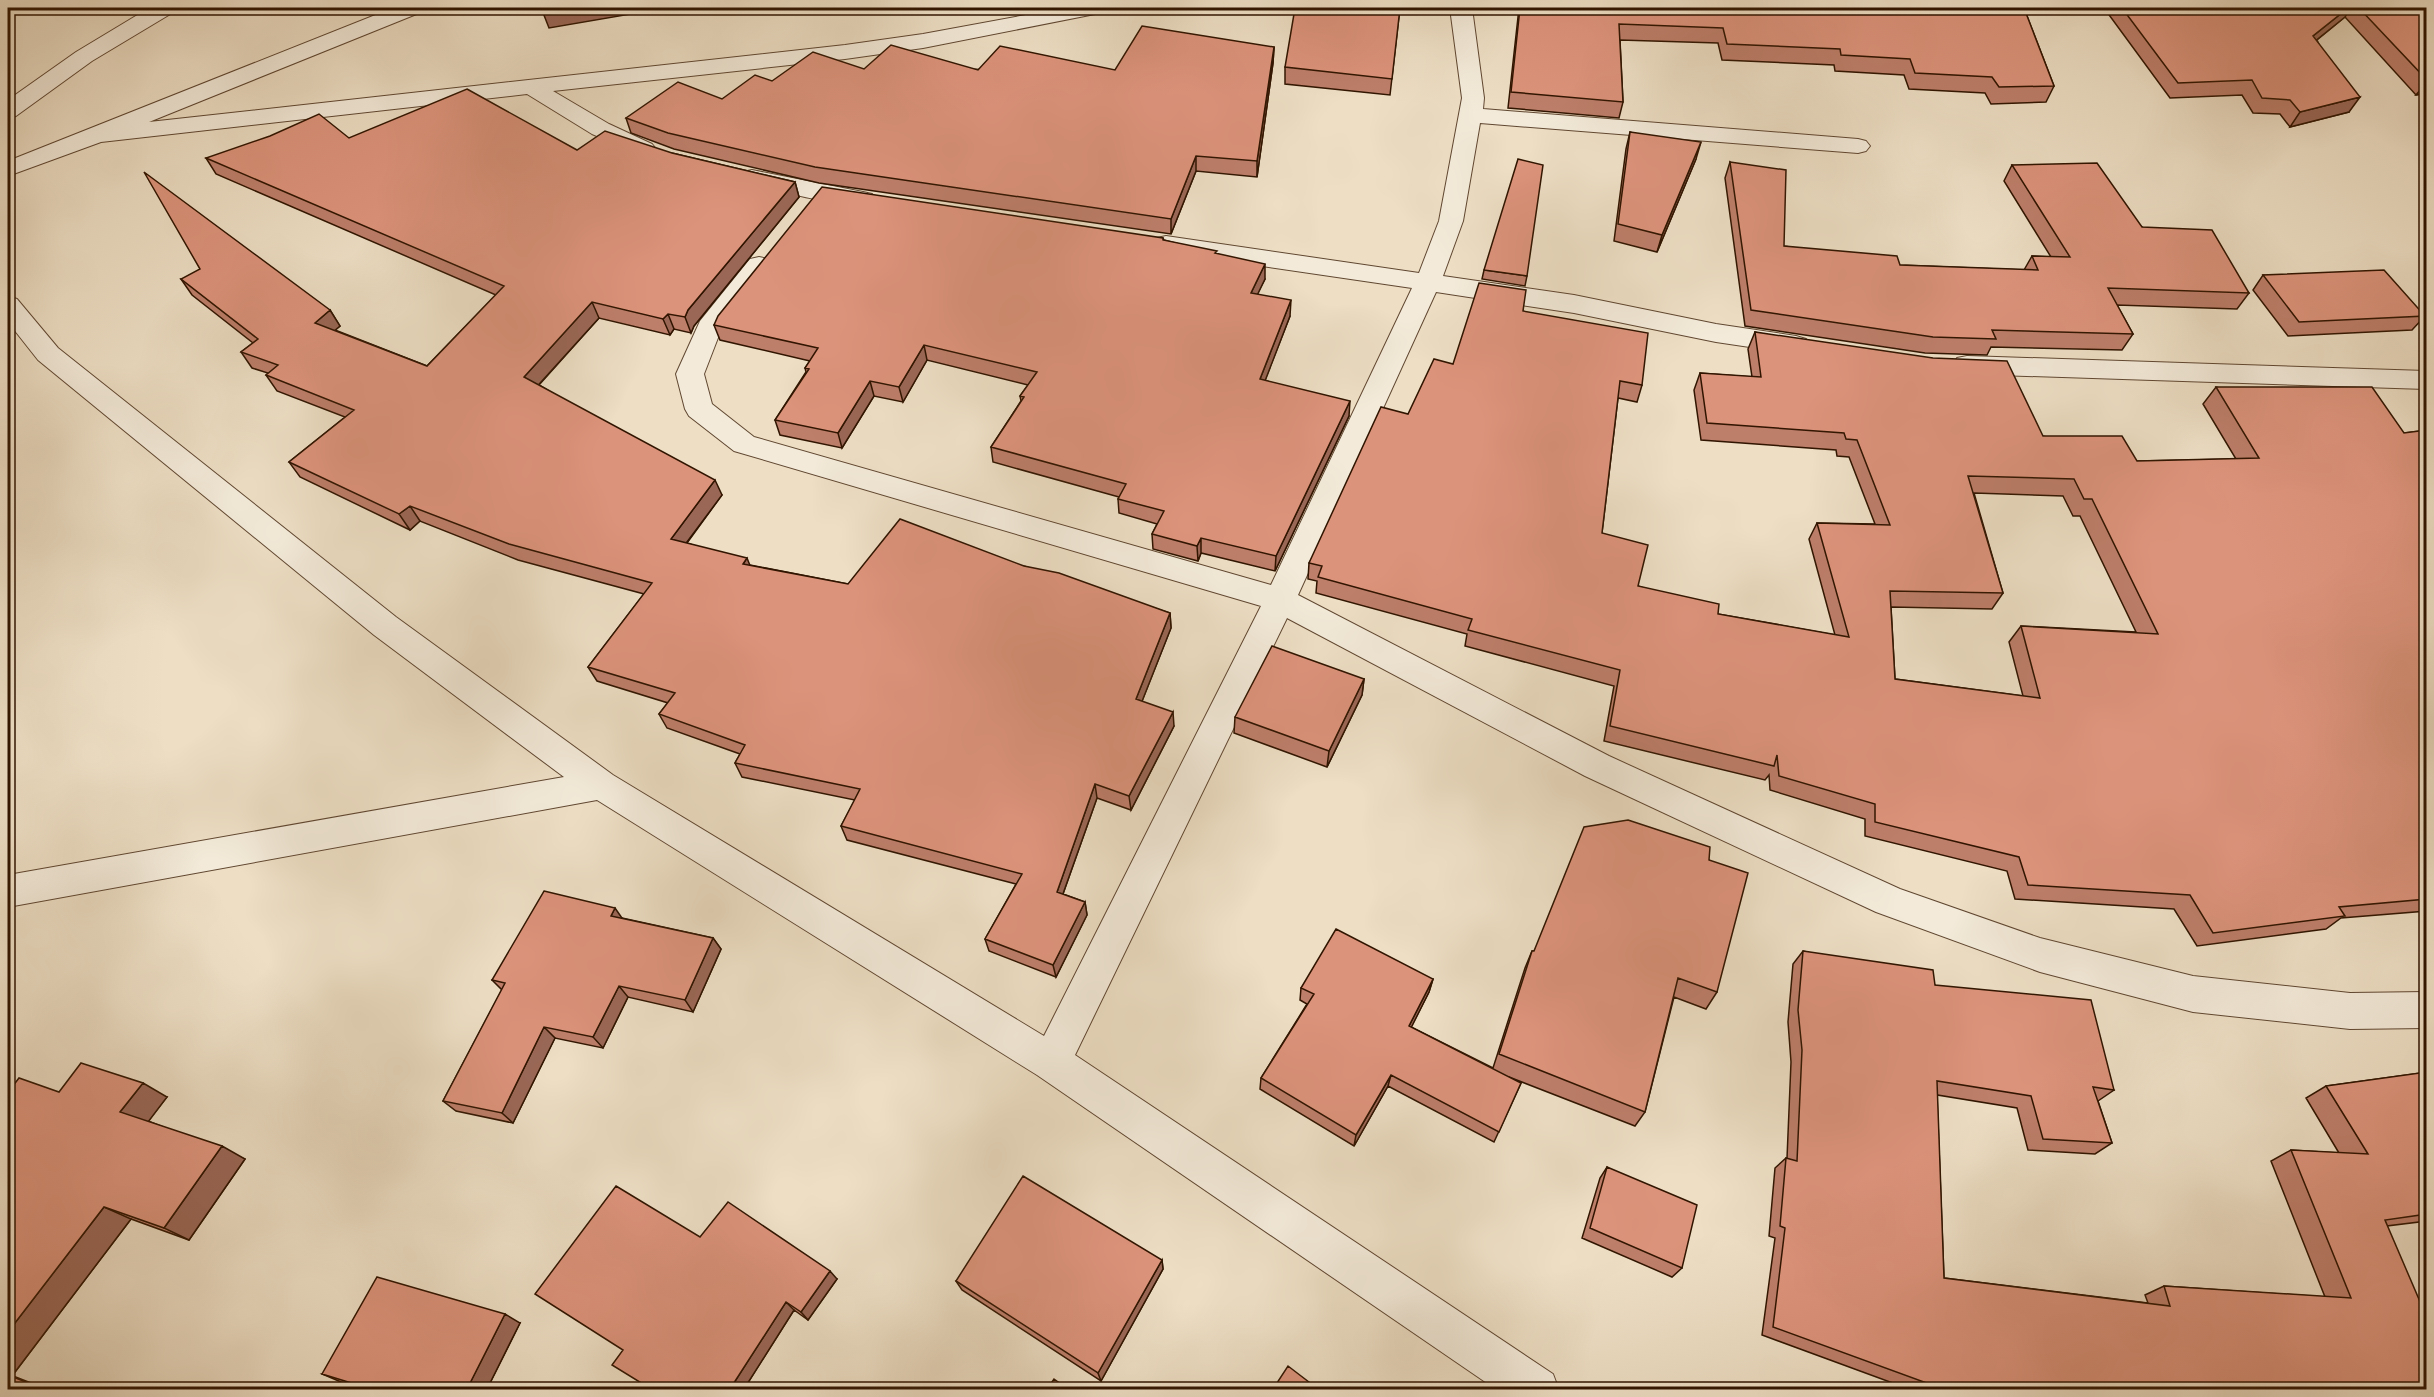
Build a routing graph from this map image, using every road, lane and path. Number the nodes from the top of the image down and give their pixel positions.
1 (164, 8) edge
2 (411, 8) edge
3 (1095, 8) edge
4 (1461, 8) edge
5 (534, 88) junction
6 (8, 111) edge
7 (1470, 115) junction
8 (97, 135) junction
9 (1858, 146) dead end
10 (666, 158) edge
11 (8, 169) edge
12 (732, 172) edge
13 (819, 192) junction
14 (890, 203) edge
15 (797, 219) edge
16 (1147, 241) edge
17 (775, 246) edge
18 (1428, 282) junction
19 (8, 305) edge
20 (1820, 349) edge
21 (1948, 365) edge
22 (2427, 380) edge
23 (1280, 600) junction
24 (602, 785) junction
25 (8, 891) edge
26 (2427, 1010) edge
27 (1051, 1062) junction
28 (1537, 1389) edge

1 - 6 street
2 - 8 street
3 - 5 street
4 - 7 street
5 - 8 street
5 - 10 street
7 - 9 street
7 - 18 street
8 - 11 street
12 - 13 street
13 - 14 street
13 - 15 street
16 - 18 street
17 - 23 street
18 - 20 street
18 - 23 street
19 - 24 street
21 - 22 street
23 - 26 street
23 - 27 street
24 - 25 street
24 - 27 street
27 - 28 street

